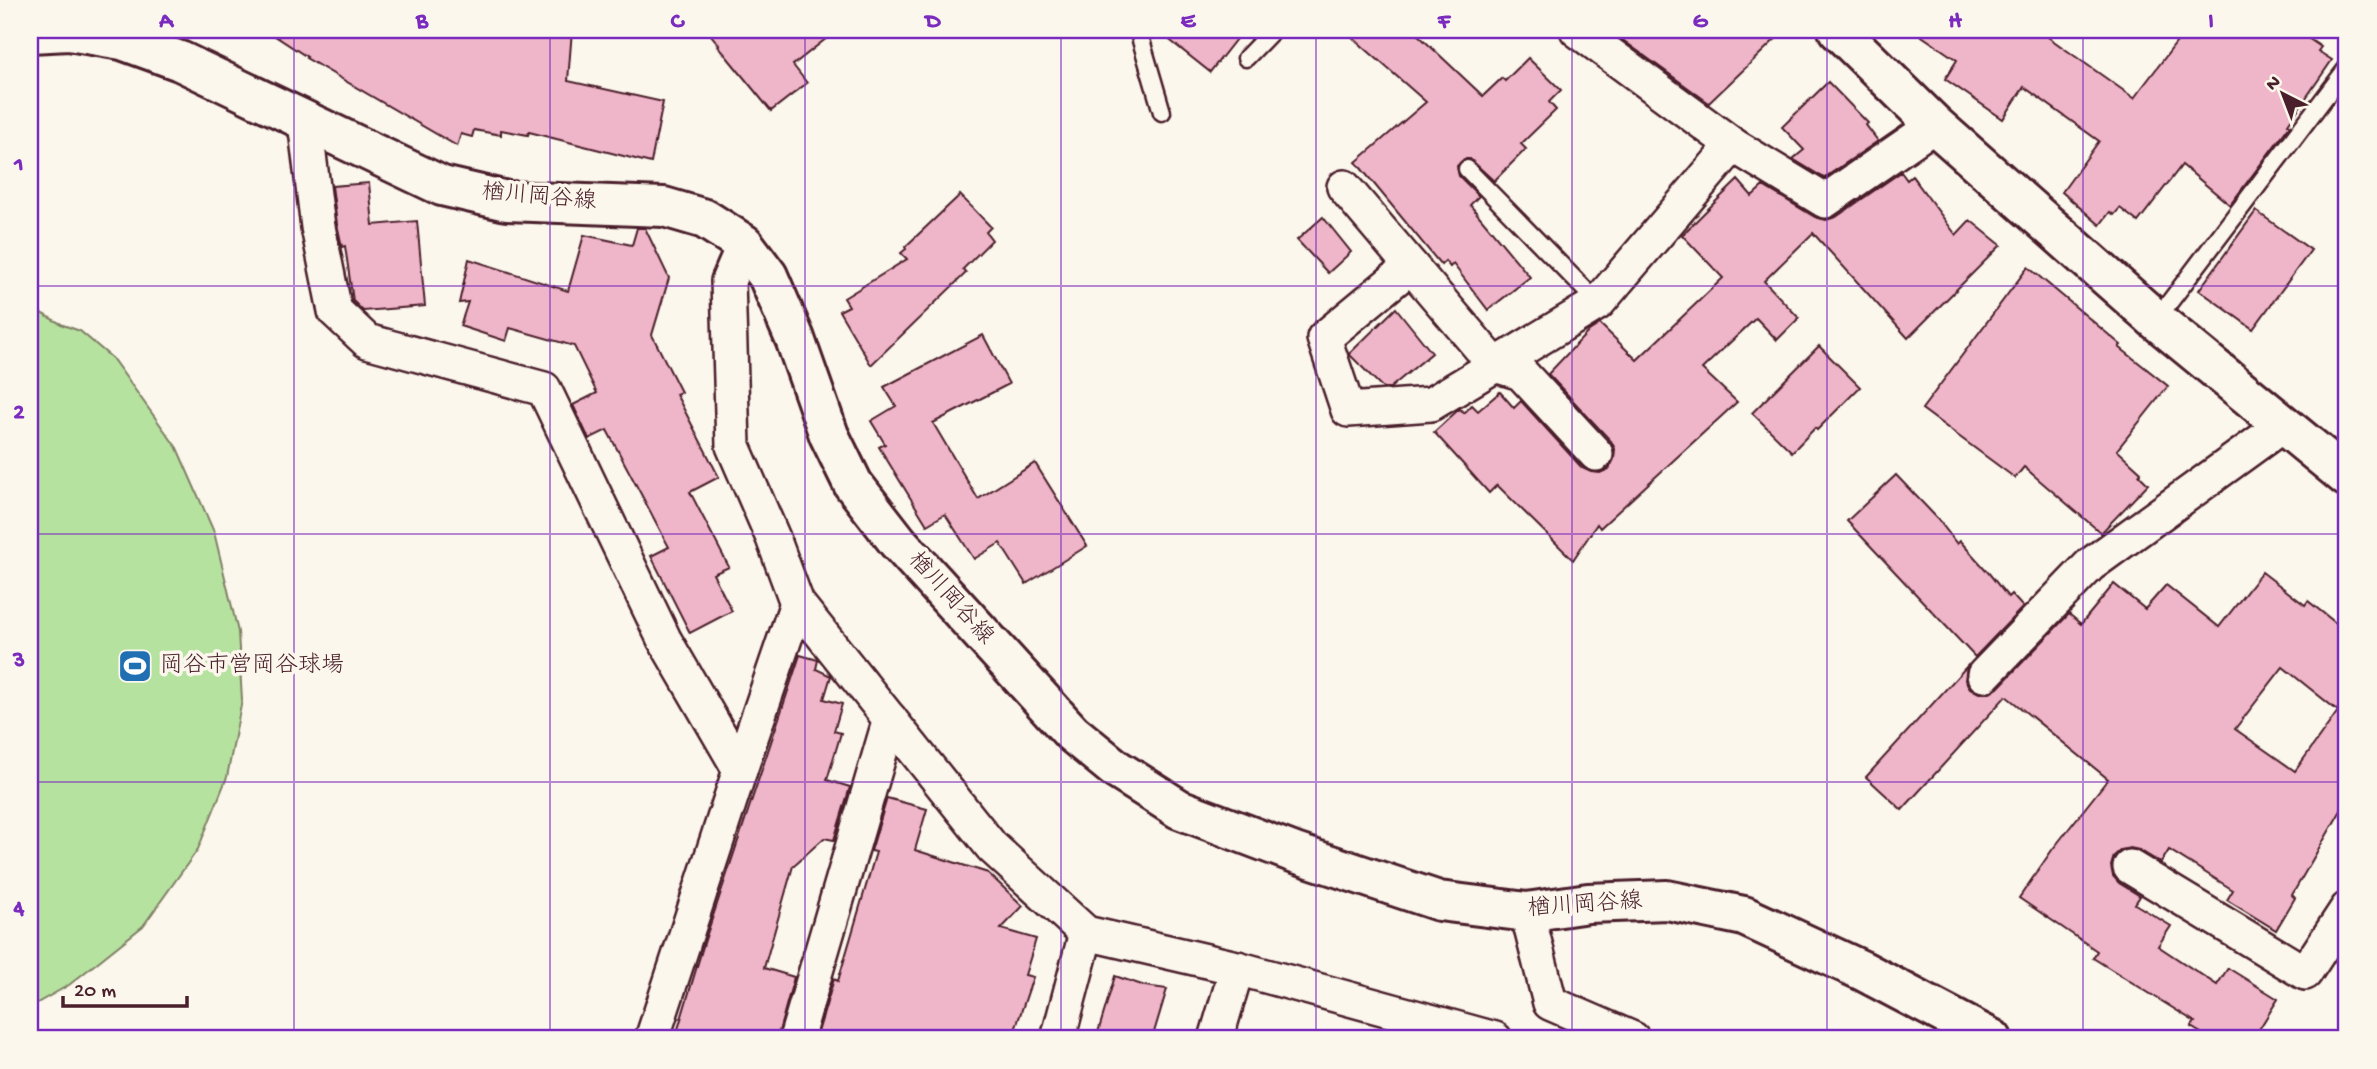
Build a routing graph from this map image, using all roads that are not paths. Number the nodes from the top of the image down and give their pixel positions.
1 (69, 30) edge
2 (1138, 30) edge
3 (1273, 30) edge
4 (1577, 30) edge
5 (1838, 30) edge
6 (30, 33) edge
7 (1246, 58) dead end
8 (2347, 68) edge
9 (1161, 111) dead end
10 (306, 122) junction
11 (1935, 125) junction
12 (1732, 145) junction
13 (1467, 169) dead end
14 (1344, 187) dead end
15 (744, 244) junction
16 (1411, 266) junction
17 (1598, 303) junction
18 (2156, 320) junction
19 (1495, 365) junction
20 (2283, 425) junction
21 (1596, 454) dead end
22 (2347, 477) edge
23 (797, 603) junction
24 (1984, 675) dead end
25 (890, 719) junction
26 (740, 770) junction
27 (2130, 867) dead end
28 (2347, 909) edge
29 (1527, 912) junction
30 (1086, 933) junction
31 (1237, 968) junction
32 (652, 1039) edge
33 (796, 1039) edge
34 (1058, 1039) edge
35 (1216, 1039) edge
36 (1495, 1039) edge
37 (1633, 1039) edge
38 (1992, 1039) edge

1 - 6 main road, 楢川岡谷線
1 - 10 main road, 楢川岡谷線
2 - 9 lane
3 - 7 lane
4 - 12 street
5 - 11 main road
8 - 18 lane
10 - 15 main road, 楢川岡谷線
10 - 26 street
11 - 12 street
11 - 18 main road
12 - 17 street
13 - 17 lane
14 - 16 street
15 - 23 street
15 - 29 main road, 楢川岡谷線
16 - 19 street
16 - 19 street
17 - 19 street
18 - 20 main road
19 - 21 street
20 - 22 main road
20 - 24 street
23 - 25 street
23 - 26 street
25 - 30 street
25 - 33 street
26 - 32 street
27 - 28 street
29 - 37 street
29 - 38 main road, 楢川岡谷線
30 - 31 street
30 - 34 street
31 - 35 street
31 - 36 street

